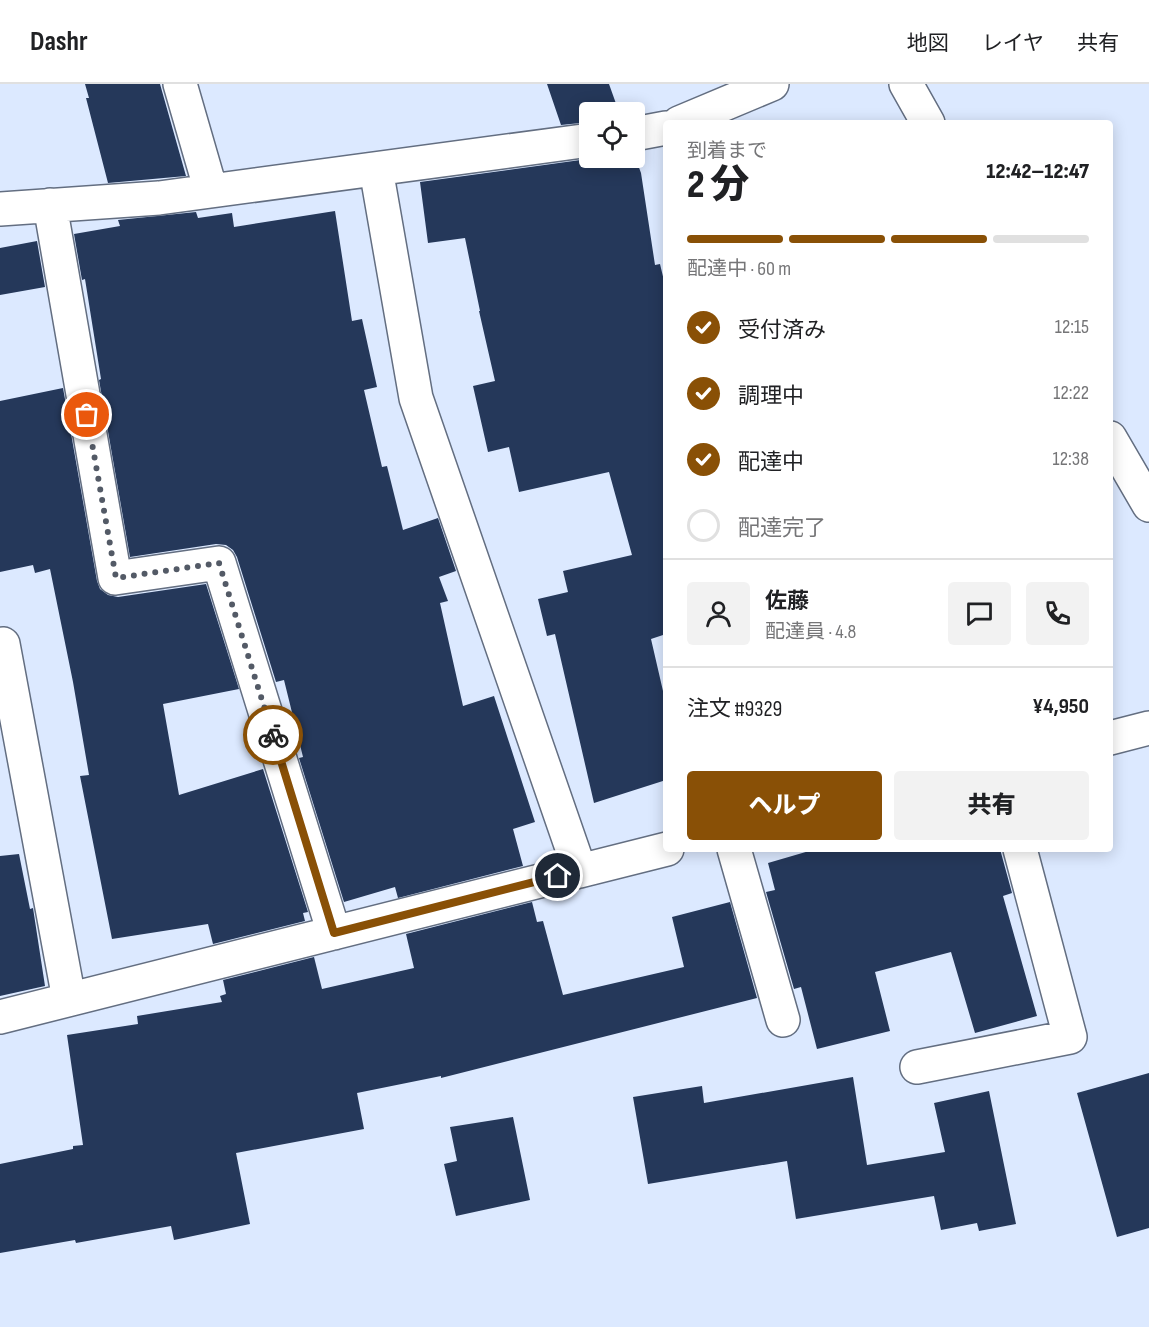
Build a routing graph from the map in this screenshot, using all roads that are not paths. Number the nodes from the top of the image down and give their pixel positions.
1 (180, 84) edge
2 (772, 84) edge
3 (906, 84) edge
4 (690, 120) edge
5 (926, 120) edge
6 (579, 141) edge
7 (376, 169) junction
8 (211, 191) junction
9 (50, 206) junction
10 (0, 209) edge
11 (1113, 443) edge
12 (1149, 505) edge
13 (0, 645) edge
14 (1149, 728) edge
15 (1113, 737) edge
16 (663, 850) edge
17 (735, 852) edge
18 (1021, 852) edge
19 (580, 871) junction
20 (334, 933) junction
21 (69, 999) junction
22 (0, 1017) edge
23 (783, 1020) dead end
24 (917, 1067) dead end

1 - 8 street
2 - 4 street
3 - 5 street
6 - 7 street
7 - 8 street
7 - 19 street
8 - 9 street
9 - 10 street
9 - 20 street
11 - 12 street
13 - 21 street
14 - 15 street
16 - 19 street
17 - 23 street
18 - 24 street
19 - 20 street
20 - 21 street
21 - 22 street

